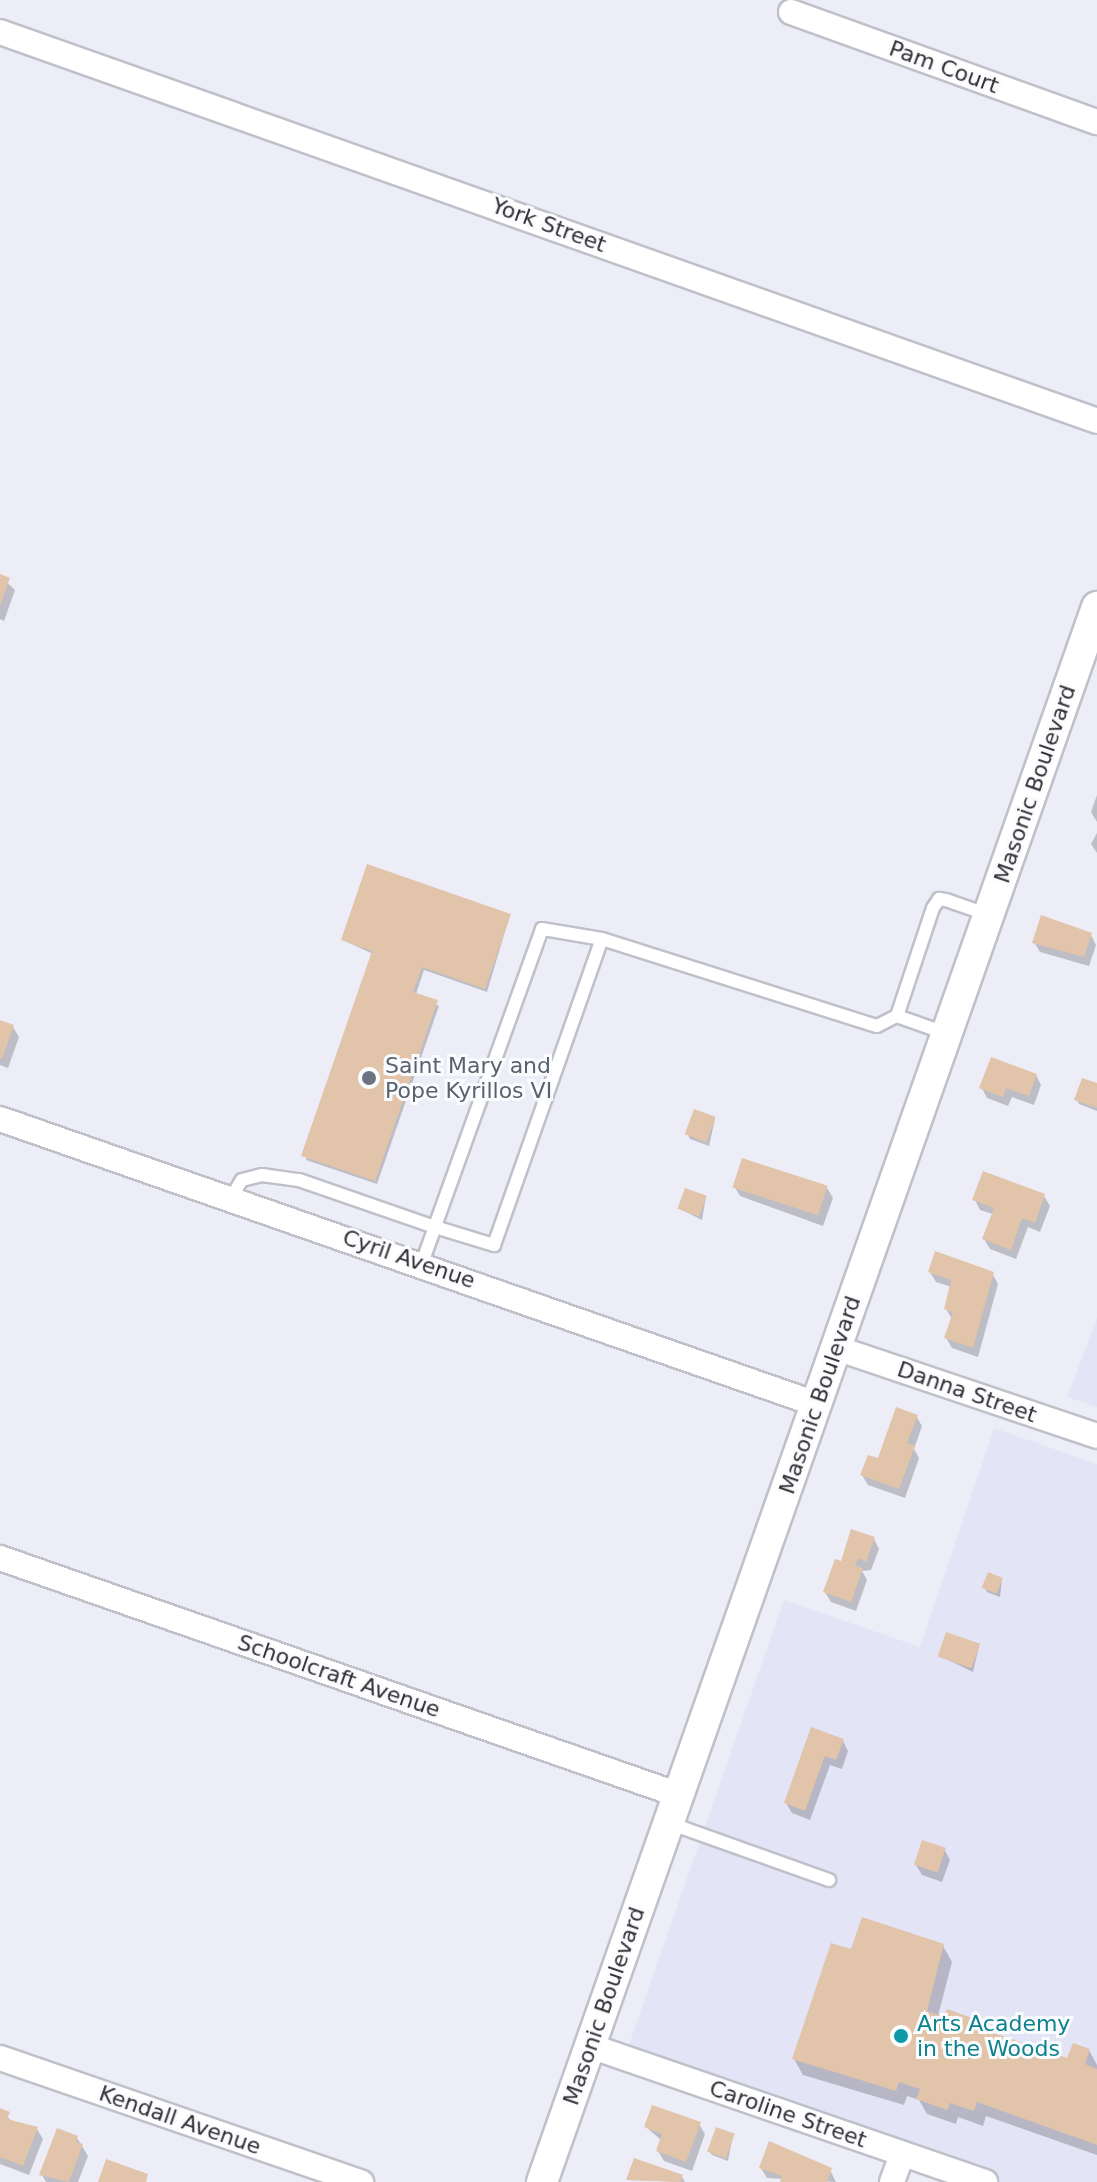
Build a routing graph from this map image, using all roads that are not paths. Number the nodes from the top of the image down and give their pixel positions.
1 (791, 12) dead end
2 (0, 32) edge
3 (1097, 122) edge
4 (1097, 421) edge
5 (1097, 607) edge
6 (989, 915) junction
7 (602, 939) junction
8 (897, 1016) junction
9 (947, 1034) junction
10 (0, 1119) edge
11 (231, 1198) junction
12 (435, 1227) junction
13 (422, 1263) junction
14 (836, 1348) junction
15 (816, 1404) junction
16 (1097, 1436) edge
17 (0, 1558) edge
18 (679, 1795) junction
19 (669, 1823) junction
20 (829, 1880) dead end
21 (590, 2046) junction
22 (0, 2058) edge
23 (902, 2154) junction
24 (929, 2173) edge
25 (361, 2182) edge
26 (542, 2182) edge
27 (892, 2182) edge
28 (985, 2182) edge

1 - 3 street, Pam Court
2 - 4 street, York Street
5 - 6 street, Masonic Boulevard
6 - 8 lane
6 - 9 street, Masonic Boulevard
7 - 8 lane
7 - 12 lane
7 - 12 lane
8 - 9 lane
9 - 14 street, Masonic Boulevard
10 - 11 street, Cyril Avenue
11 - 12 lane
11 - 13 street, Cyril Avenue
12 - 13 lane
13 - 15 street, Cyril Avenue
14 - 15 street, Masonic Boulevard
14 - 16 street, Danna Street
15 - 18 street, Masonic Boulevard
17 - 18 street, Schoolcraft Avenue
18 - 19 street, Masonic Boulevard
19 - 20 lane
19 - 21 street, Masonic Boulevard
21 - 23 street, Caroline Street
21 - 26 street, Masonic Boulevard
22 - 25 street, Kendall Avenue
23 - 24 street, Caroline Street
23 - 27 street
24 - 28 street, Caroline Street

